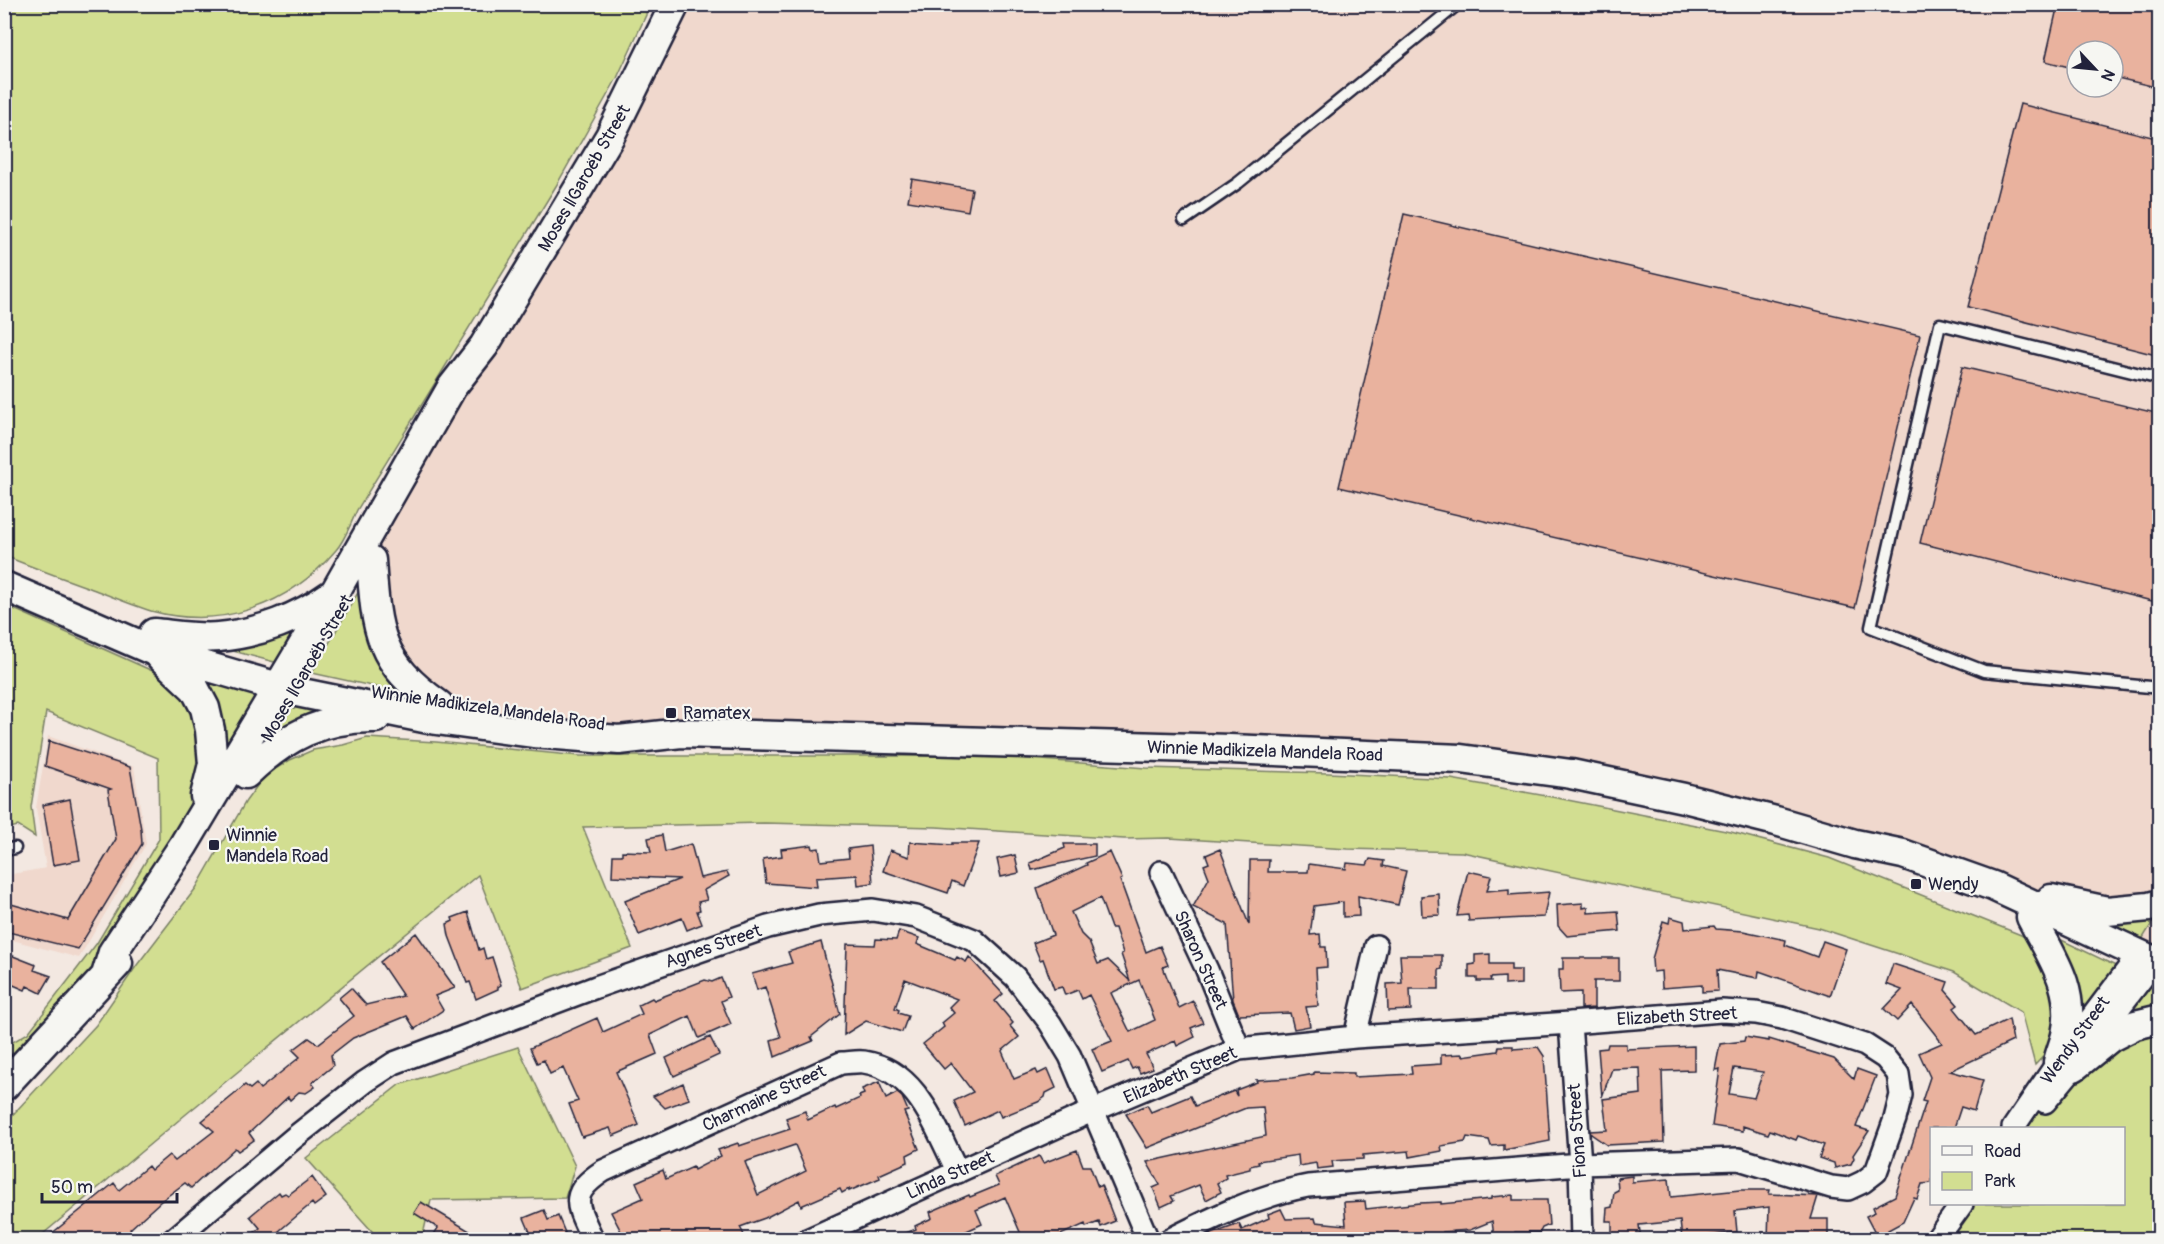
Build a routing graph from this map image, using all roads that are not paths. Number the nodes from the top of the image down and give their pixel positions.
1 (675, 4) edge
2 (1458, 4) edge
3 (1184, 220) dead end
4 (484, 346) junction
5 (2160, 379) edge
6 (371, 560) junction
7 (4, 576) edge
8 (4, 586) edge
9 (335, 592) junction
10 (154, 642) junction
11 (288, 683) junction
12 (2160, 688) edge
13 (434, 712) junction
14 (246, 774) junction
15 (199, 818) junction
16 (1855, 844) junction
17 (1161, 872) dead end
18 (1993, 886) junction
19 (2160, 904) edge
20 (2031, 917) junction
21 (1376, 946) dead end
22 (2148, 967) edge
23 (106, 975) junction
24 (2160, 1019) edge
25 (1570, 1023) junction
26 (1355, 1037) junction
27 (1239, 1049) junction
28 (2066, 1064) junction
29 (4, 1086) edge
30 (1092, 1111) junction
31 (2014, 1127) edge
32 (2024, 1127) edge
33 (1580, 1164) junction
34 (958, 1172) junction
35 (1961, 1205) edge
36 (173, 1239) edge
37 (593, 1239) edge
38 (807, 1239) edge
39 (1148, 1239) edge
40 (1168, 1239) edge
41 (1582, 1239) edge
42 (1936, 1239) edge

1 - 4 main road, Moses ǁGaroëb Street
2 - 3 lane
4 - 6 main road, Moses ǁGaroëb Street
4 - 9 main road, Moses ǁGaroëb Street
5 - 12 lane
6 - 11 main road, Moses ǁGaroëb Street
6 - 13 main road
7 - 10 main road, Winnie Madikizela Mandela Road
8 - 10 main road, Winnie Madikizela Mandela Road
9 - 10 main road
9 - 11 main road, Moses ǁGaroëb Street
10 - 11 main road, Winnie Madikizela Mandela Road
10 - 15 main road
11 - 13 main road, Winnie Madikizela Mandela Road
11 - 14 main road, Moses ǁGaroëb Street
11 - 15 main road, Moses ǁGaroëb Street
13 - 14 main road
13 - 16 main road, Winnie Madikizela Mandela Road
14 - 23 main road, Moses ǁGaroëb Street
15 - 23 main road, Moses ǁGaroëb Street
16 - 18 main road, Winnie Madikizela Mandela Road
16 - 20 main road, Winnie Madikizela Mandela Road
17 - 27 street, Sharon Street
18 - 19 main road
18 - 22 main road, Winnie Madikizela Mandela Road
20 - 22 main road, Winnie Madikizela Mandela Road
20 - 28 main road
21 - 26 street
22 - 28 street, Wendy Street
23 - 29 main road, Moses ǁGaroëb Street
24 - 28 main road
25 - 26 street, Elizabeth Street
25 - 33 street, Fiona Street
25 - 33 street, Elizabeth Street
26 - 27 street, Elizabeth Street
27 - 30 street, Elizabeth Street
28 - 31 street, Wendy Street
28 - 32 street, Wendy Street
30 - 34 street, Linda Street
30 - 36 street, Agnes Street
30 - 39 street, Agnes Street
33 - 40 street, Elizabeth Street
33 - 41 street, Fiona Street
34 - 37 street, Charmaine Street
34 - 38 street, Linda Street
35 - 42 street

